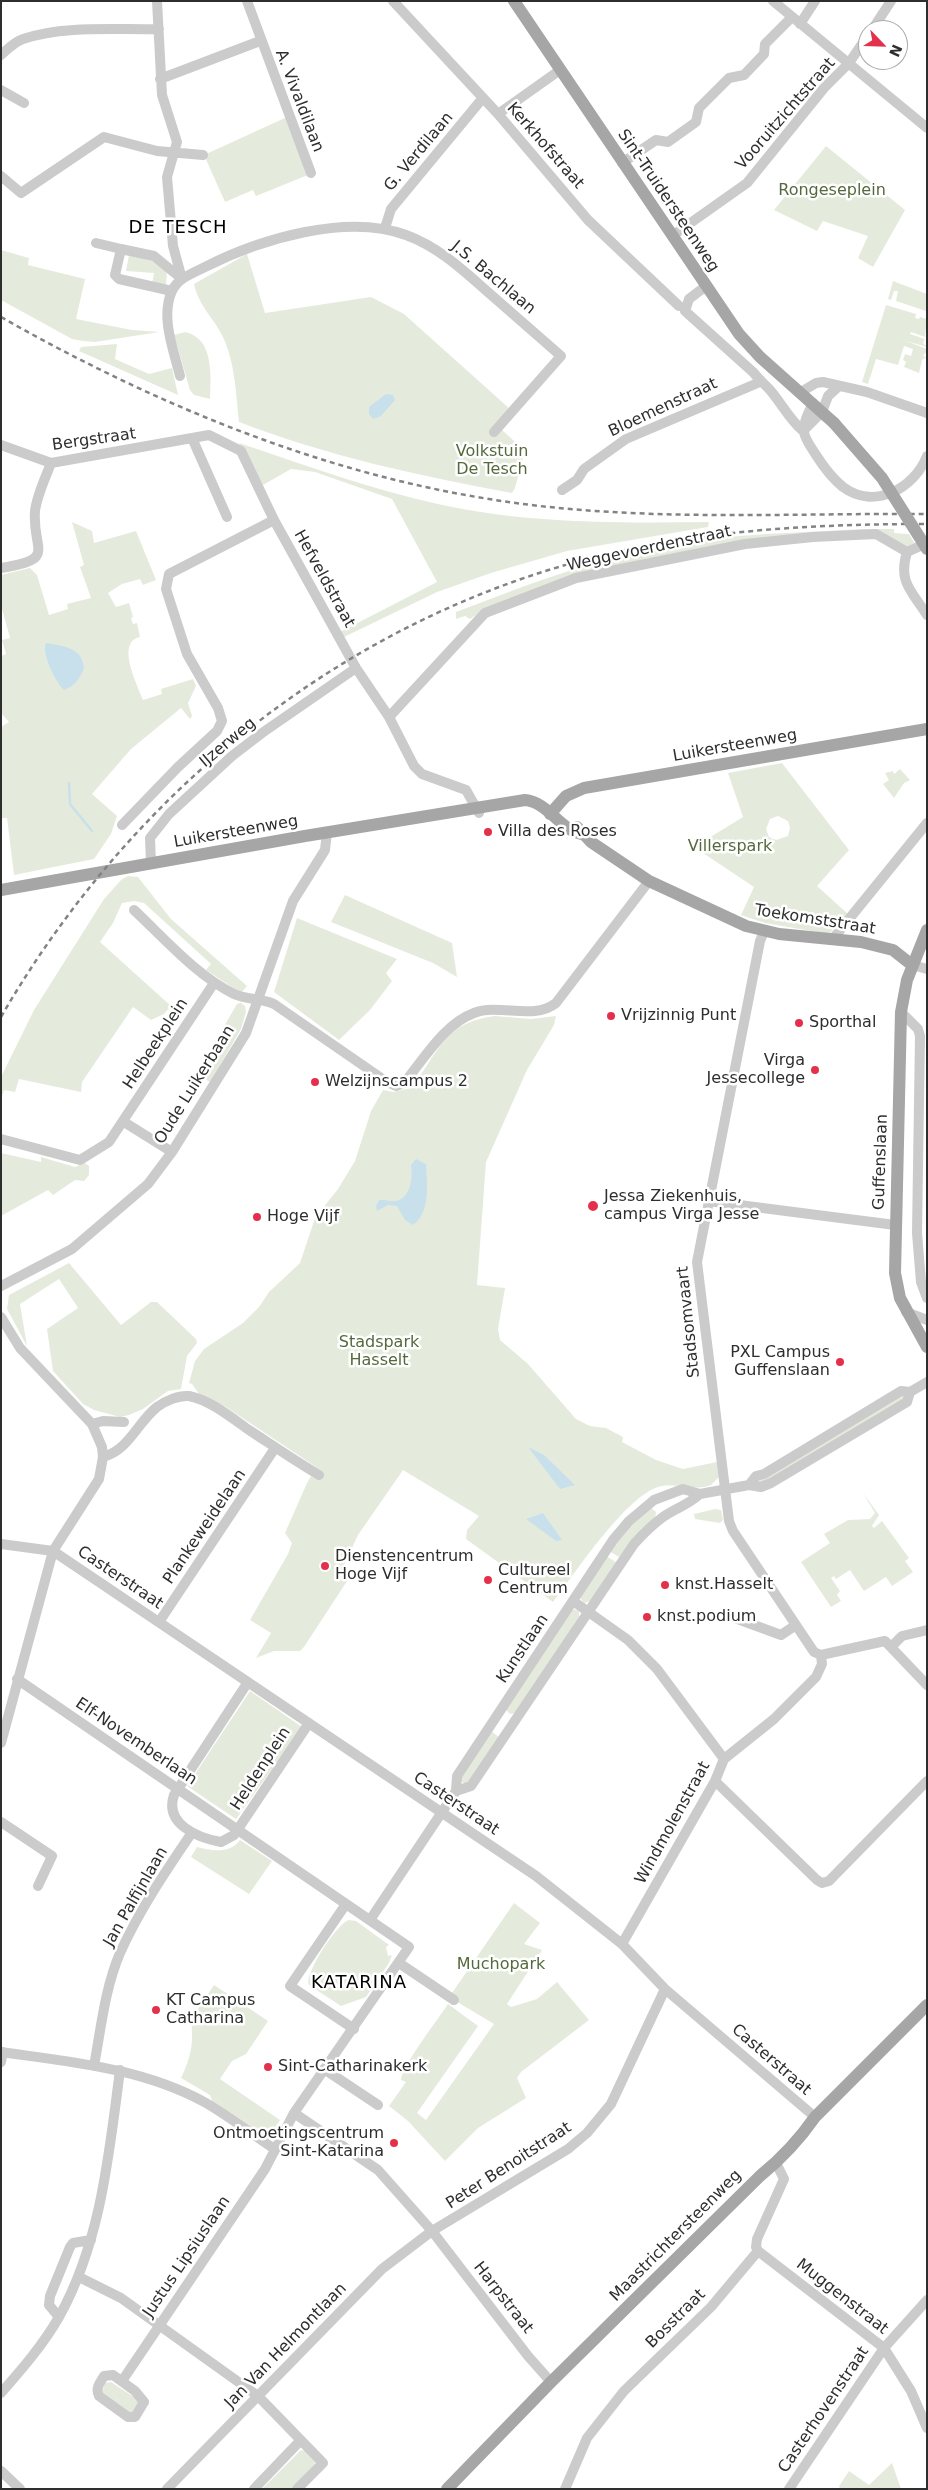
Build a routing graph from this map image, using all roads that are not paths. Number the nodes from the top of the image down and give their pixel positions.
1 (157, 1) edge
2 (247, 1) edge
3 (392, 1) edge
4 (514, 1) edge
5 (773, 1) edge
6 (814, 1) edge
7 (891, 1) edge
8 (792, 17) junction
9 (879, 20) edge
10 (800, 24) junction
11 (159, 29) junction
12 (260, 40) junction
13 (858, 50) edge
14 (1, 55) edge
15 (849, 63) junction
16 (560, 70) junction
17 (160, 79) junction
18 (1, 90) edge
19 (482, 99) junction
20 (24, 103) dead end
21 (498, 114) junction
22 (927, 128) edge
23 (174, 153) junction
24 (204, 156) dead end
25 (622, 163) junction
26 (311, 173) dead end
27 (1, 176) edge
28 (385, 228) junction
29 (672, 236) junction
30 (96, 243) dead end
31 (121, 249) junction
32 (182, 279) junction
33 (706, 286) junction
34 (172, 291) junction
35 (678, 306) dead end
36 (180, 376) dead end
37 (760, 382) junction
38 (839, 386) junction
39 (801, 392) junction
40 (818, 407) junction
41 (927, 413) edge
42 (804, 430) junction
43 (494, 432) dead end
44 (192, 438) junction
45 (1, 444) edge
46 (927, 456) edge
47 (51, 463) junction
48 (562, 490) dead end
49 (227, 517) dead end
50 (274, 520) junction
51 (927, 543) edge
52 (927, 549) edge
53 (907, 552) junction
54 (1, 568) edge
55 (927, 615) edge
56 (356, 668) junction
57 (389, 716) junction
58 (927, 729) edge
59 (539, 800) joint
60 (478, 810) junction
61 (552, 811) junction
62 (927, 823) edge
63 (122, 825) dead end
64 (327, 832) junction
65 (151, 863) junction
66 (649, 881) junction
67 (1, 890) edge
68 (134, 910) dead end
69 (927, 930) edge
70 (764, 932) junction
71 (832, 940) junction
72 (912, 965) junction
73 (927, 969) edge
74 (214, 983) junction
75 (260, 998) junction
76 (901, 1012) junction
77 (124, 1122) junction
78 (1, 1139) edge
79 (172, 1152) junction
80 (922, 1160) edge
81 (708, 1201) junction
82 (895, 1225) junction
83 (1, 1286) edge
84 (927, 1298) edge
85 (905, 1311) junction
86 (1, 1317) edge
87 (927, 1320) edge
88 (927, 1347) edge
89 (927, 1382) edge
90 (124, 1422) dead end
91 (92, 1424) junction
92 (275, 1448) junction
93 (103, 1457) junction
94 (319, 1476) dead end
95 (724, 1490) junction
96 (700, 1494) junction
97 (654, 1500) junction
98 (665, 1516) junction
99 (1, 1544) edge
100 (53, 1551) junction
101 (573, 1601) junction
102 (588, 1610) junction
103 (732, 1617) dead end
104 (159, 1622) junction
105 (796, 1625) junction
106 (927, 1630) edge
107 (892, 1646) junction
108 (821, 1654) junction
109 (18, 1679) junction
110 (248, 1682) junction
111 (927, 1684) edge
112 (499, 1712) junction
113 (514, 1722) junction
114 (309, 1723) junction
115 (1, 1743) edge
116 (724, 1759) junction
117 (715, 1781) junction
118 (927, 1781) edge
119 (178, 1789) junction
120 (456, 1791) junction
121 (443, 1812) junction
122 (1, 1822) edge
123 (238, 1831) junction
124 (191, 1834) junction
125 (38, 1886) dead end
126 (346, 1904) junction
127 (370, 1920) junction
128 (622, 1944) junction
129 (399, 1963) junction
130 (665, 1988) junction
131 (454, 2000) dead end
132 (927, 2005) edge
133 (354, 2029) junction
134 (2, 2055) edge
135 (94, 2066) junction
136 (324, 2069) junction
137 (120, 2070) junction
138 (378, 2105) dead end
139 (294, 2113) junction
140 (815, 2118) junction
141 (276, 2150) junction
142 (776, 2163) junction
143 (432, 2231) junction
144 (91, 2240) junction
145 (758, 2251) junction
146 (79, 2277) junction
147 (927, 2300) edge
148 (59, 2317) junction
149 (160, 2324) junction
150 (884, 2348) junction
151 (122, 2381) junction
152 (551, 2382) junction
153 (1, 2393) edge
154 (258, 2396) junction
155 (927, 2428) edge
156 (301, 2440) junction
157 (1, 2471) edge
158 (20, 2489) edge
159 (166, 2489) edge
160 (254, 2489) edge
161 (297, 2489) edge
162 (447, 2489) edge
163 (565, 2489) edge
164 (789, 2489) edge

1 - 11 street
2 - 12 street, A. Vivaldilaan
3 - 19 street, Kerkhofstraat
4 - 16 main road, Sint-Truidersteenweg
5 - 8 street
6 - 10 street
7 - 9 street
8 - 10 street
8 - 25 street
10 - 15 street
11 - 14 street
11 - 17 street
12 - 17 street, A. Vivaldilaan
12 - 26 street, A. Vivaldilaan
13 - 15 street, Vooruitzichtstraat
15 - 22 street
15 - 29 street, Vooruitzichtstraat
16 - 21 street
16 - 25 main road, Sint-Truidersteenweg
17 - 23 street
18 - 20 street
19 - 21 street, Kerkhofstraat
19 - 28 street, G. Verdilaan
21 - 35 street, Kerkhofstraat
23 - 24 street
23 - 27 street
23 - 32 street
25 - 29 main road, Sint-Truidersteenweg
28 - 32 street, J.S. Bachlaan
28 - 43 street, J.S. Bachlaan
29 - 33 main road, Sint-Truidersteenweg
30 - 31 street
31 - 32 street
31 - 34 street
32 - 34 street
33 - 37 street
33 - 39 main road, Sint-Truidersteenweg
34 - 36 street
37 - 42 street
37 - 48 street, Bloemenstraat
38 - 39 street
38 - 40 street
38 - 41 street
39 - 40 main road, Sint-Truidersteenweg
40 - 42 street
40 - 52 main road, Sint-Truidersteenweg, bridge
42 - 46 street
44 - 47 street, Bergstraat
44 - 49 street
44 - 50 street, Hefveldstraat
45 - 47 street, Bergstraat
47 - 54 street
50 - 56 street, Hefveldstraat
50 - 63 street
51 - 53 street
53 - 55 street
53 - 57 street, Weggevoerdenstraat
56 - 57 street, Hefveldstraat
56 - 65 street, IJzerweg
57 - 60 street, Hefveldstraat
58 - 61 main road, Luikersteenweg
59 - 60 main road, Luikersteenweg
59 - 61 main road, Toekomststraat
60 - 64 main road, Luikersteenweg
61 - 66 main road, Toekomststraat
62 - 71 street
64 - 65 main road, Luikersteenweg
64 - 75 street, Oude Luikerbaan
65 - 67 main road, Luikersteenweg
66 - 70 main road, Toekomststraat
66 - 75 street
68 - 74 street
69 - 72 main road, Guffenslaan
70 - 71 main road, Toekomststraat
70 - 81 street, Stadsomvaart
71 - 72 main road, Toekomststraat
72 - 73 street
72 - 76 main road, Guffenslaan
74 - 75 street
74 - 77 street, Helbeekplein
75 - 79 street, Oude Luikerbaan
76 - 80 street
76 - 82 main road, Guffenslaan
77 - 78 street, Helbeekplein
77 - 79 street
79 - 83 street, Oude Luikerbaan
80 - 84 street
81 - 82 street
81 - 95 street, Stadsomvaart
82 - 85 main road, Guffenslaan
85 - 87 street
85 - 88 main road, Guffenslaan
86 - 91 street
89 - 95 street, Kunstlaan
90 - 91 street
91 - 93 street
92 - 93 street
92 - 94 street
92 - 104 street, Plankeweidelaan
93 - 100 street
95 - 96 street, Kunstlaan
95 - 105 street, Stadsomvaart
96 - 97 street, Kunstlaan
96 - 98 street, Kunstlaan
97 - 98 street
97 - 101 street, Kunstlaan
98 - 102 street, Kunstlaan
99 - 100 street
100 - 104 street, Casterstraat
100 - 109 street
101 - 102 street
101 - 112 street, Kunstlaan
102 - 113 street, Kunstlaan
102 - 116 street
103 - 105 street
104 - 110 street, Casterstraat
105 - 108 street, Stadsomvaart
106 - 107 street
107 - 108 street
107 - 111 street
108 - 116 street, Windmolenstraat
109 - 115 street
109 - 119 street, Elf-Novemberlaan
110 - 114 street, Casterstraat
110 - 119 street
112 - 113 street
112 - 120 street, Kunstlaan
113 - 120 street, Kunstlaan
114 - 121 street, Casterstraat
114 - 123 street, Heldenplein
116 - 117 street, Windmolenstraat
117 - 118 street
117 - 128 street, Windmolenstraat
119 - 123 street, Elf-Novemberlaan
119 - 124 street
120 - 121 street, Kunstlaan
121 - 127 street, Kunstlaan
121 - 128 street, Casterstraat
122 - 125 street
123 - 124 street
123 - 126 street, Elf-Novemberlaan
124 - 135 street, Jan Palfijnlaan
126 - 127 street, Elf-Novemberlaan
126 - 133 street
127 - 129 street, Elf-Novemberlaan
128 - 130 street, Casterstraat
129 - 131 street
129 - 133 street, Justus Lipsiuslaan
130 - 140 street, Casterstraat
130 - 143 street, Peter Benoitstraat
132 - 140 main road, Maastrichtersteenweg
133 - 136 street, Justus Lipsiuslaan
134 - 135 street
135 - 137 street
136 - 138 street
136 - 139 street, Justus Lipsiuslaan
137 - 141 street
137 - 144 street
139 - 141 street, Justus Lipsiuslaan
139 - 143 street, Harpstraat
140 - 142 main road, Maastrichtersteenweg
141 - 149 street, Justus Lipsiuslaan
142 - 145 street
142 - 152 main road, Maastrichtersteenweg
143 - 152 street, Harpstraat
143 - 154 street, Jan Van Helmontlaan
144 - 146 street
144 - 148 street
145 - 150 street, Muggenstraat
145 - 163 street, Bosstraat
146 - 148 street
146 - 149 street
147 - 150 street, Casterhovenstraat
148 - 153 street
149 - 151 street, Justus Lipsiuslaan
149 - 154 street
150 - 155 street, Muggenstraat
150 - 164 street, Casterhovenstraat
151 - 151 street
152 - 162 main road, Maastrichtersteenweg
154 - 156 street
154 - 159 street, Jan Van Helmontlaan
156 - 160 street
156 - 161 street
157 - 158 street

